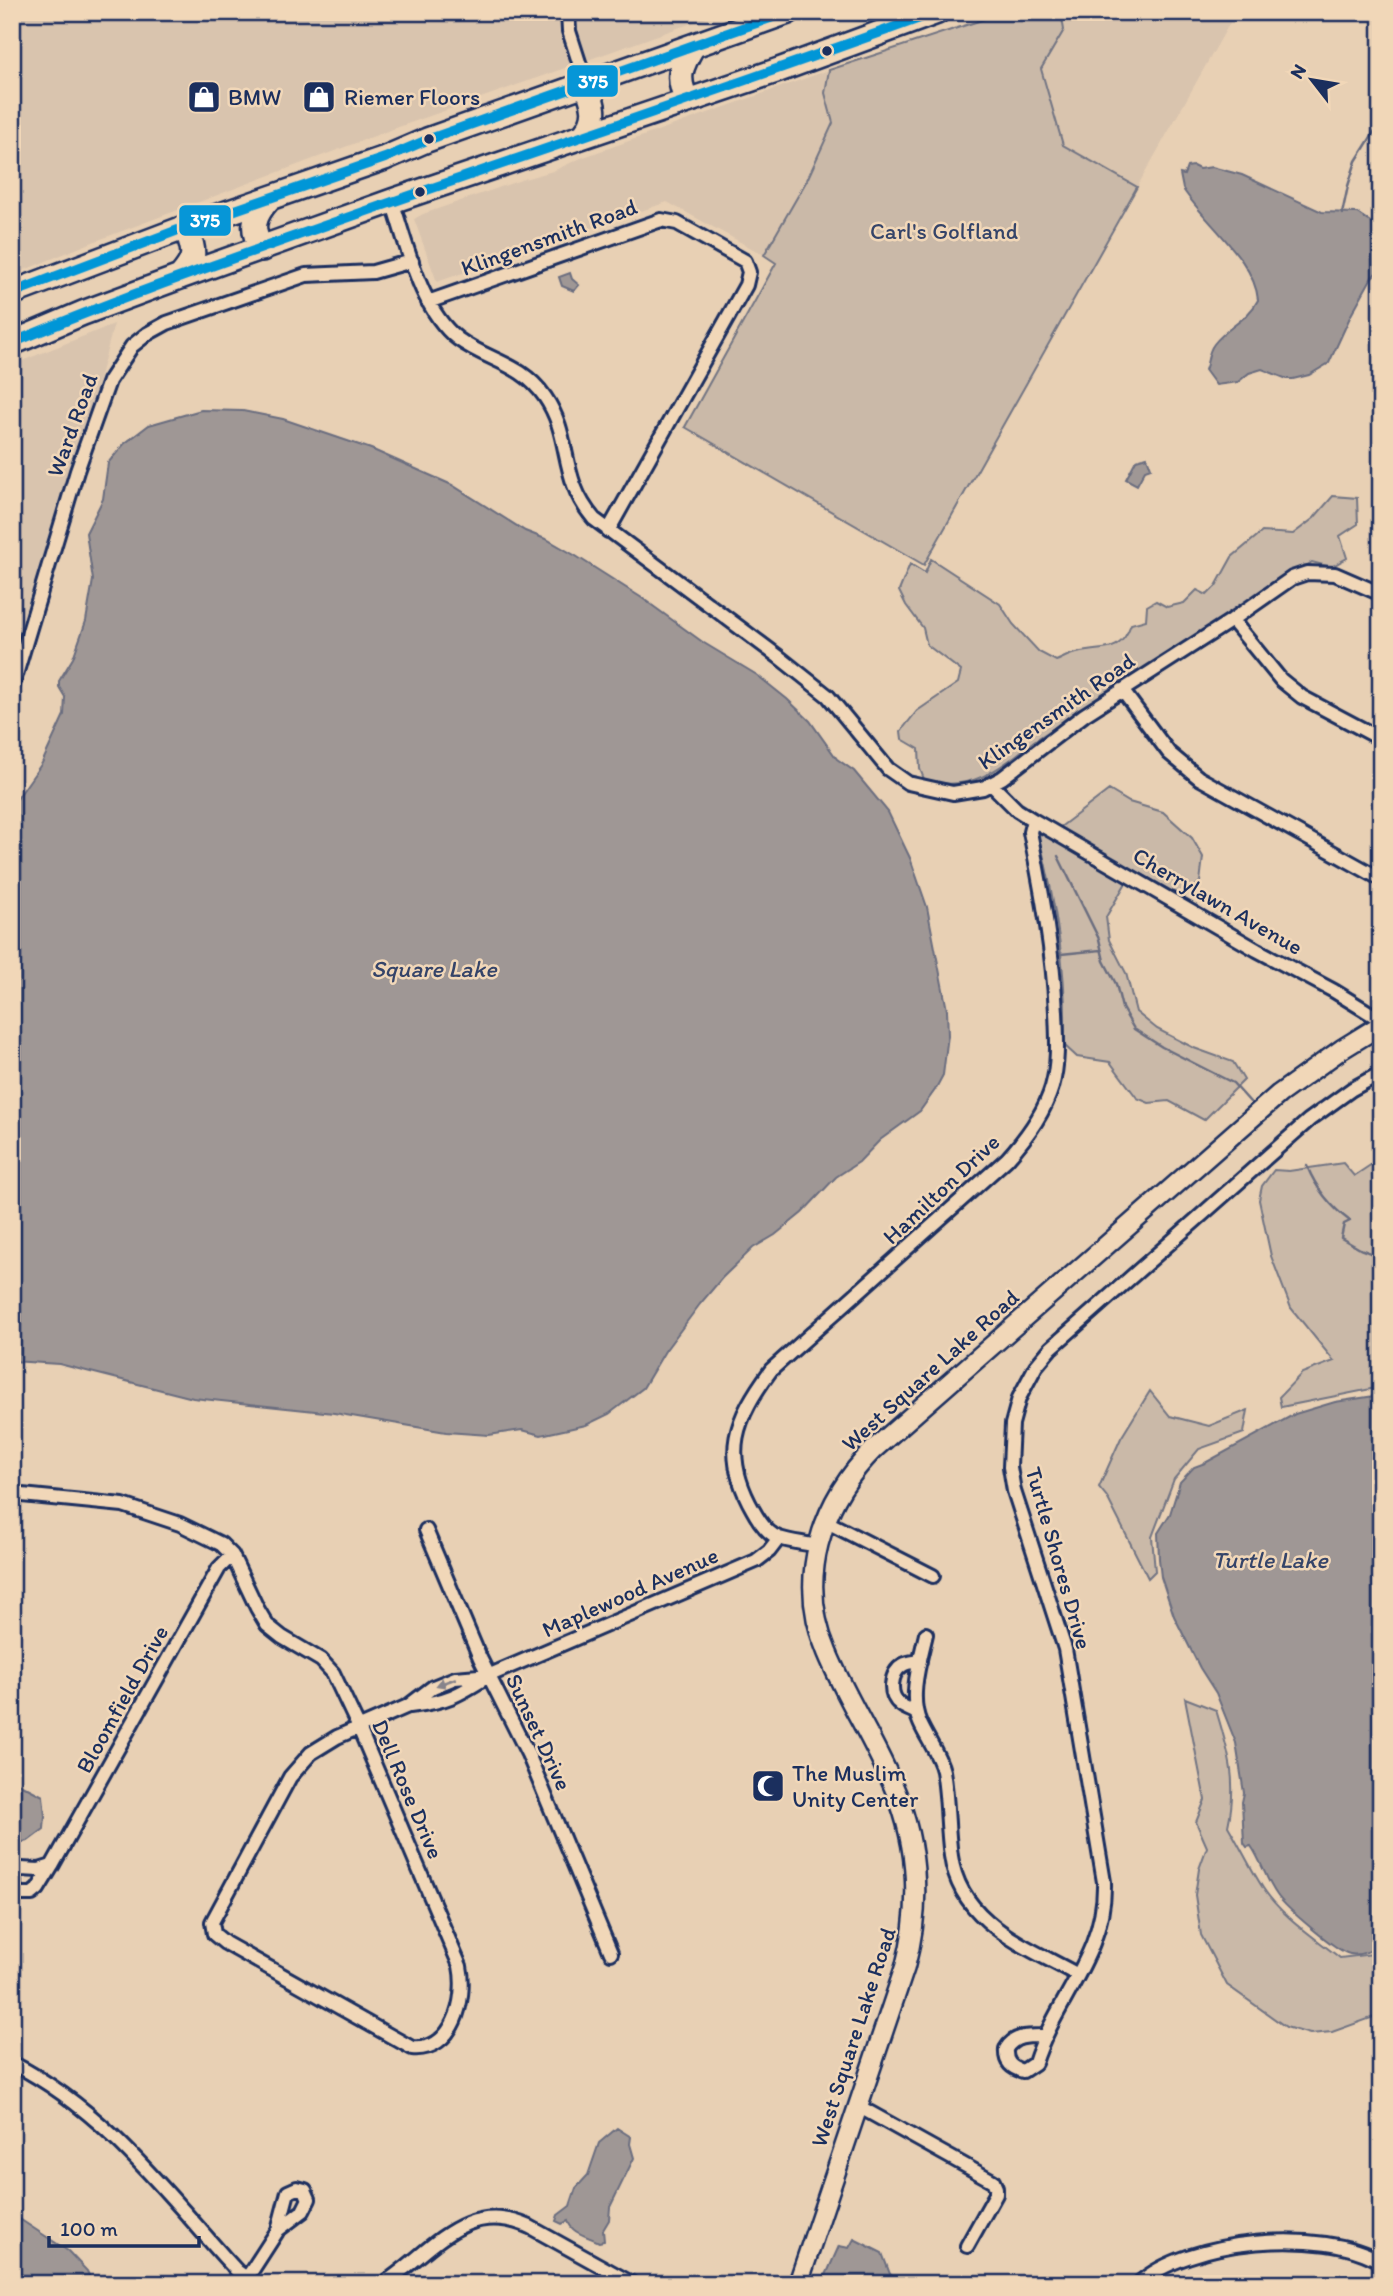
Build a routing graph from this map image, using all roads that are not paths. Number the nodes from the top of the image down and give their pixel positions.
1 (568, 12) edge
2 (788, 12) edge
3 (935, 13) edge
4 (694, 46) junction
5 (586, 84) junction
6 (688, 101) junction
7 (584, 135) junction
8 (268, 200) junction
9 (392, 201) junction
10 (186, 227) junction
11 (262, 249) junction
12 (412, 261) junction
13 (180, 277) junction
14 (12, 293) edge
15 (428, 302) junction
16 (12, 343) edge
17 (608, 531) junction
18 (1381, 594) edge
19 (1232, 620) junction
20 (12, 688) edge
21 (1122, 690) junction
22 (1381, 738) edge
23 (991, 784) junction
24 (1033, 820) junction
25 (1381, 878) edge
26 (1381, 1023) edge
27 (1381, 1073) edge
28 (12, 1494) edge
29 (825, 1521) junction
30 (426, 1530) dead end
31 (779, 1538) junction
32 (817, 1546) junction
33 (232, 1555) junction
34 (933, 1576) dead end
35 (926, 1634) dead end
36 (920, 1661) junction
37 (490, 1675) junction
38 (915, 1712) junction
39 (359, 1728) junction
40 (52, 1866) dead end
41 (212, 1928) joint
42 (611, 1953) dead end
43 (1078, 1975) junction
44 (1044, 2036) dead end
45 (12, 2063) edge
46 (858, 2106) junction
47 (278, 2230) dead end
48 (967, 2246) dead end
49 (1381, 2262) edge
50 (251, 2281) edge
51 (383, 2284) edge
52 (633, 2284) edge
53 (797, 2284) edge
54 (1138, 2284) edge

1 - 5 street
2 - 4 highway
3 - 6 highway
4 - 5 highway
4 - 6 highway
5 - 7 highway
5 - 8 highway
6 - 7 highway
7 - 9 highway
8 - 10 highway
8 - 11 highway
9 - 11 highway
9 - 12 street, Klingensmith Road
10 - 13 highway
10 - 14 highway
11 - 13 highway
12 - 15 street, Klingensmith Road
12 - 20 street, Ward Road
13 - 16 highway
15 - 17 street, Klingensmith Road
15 - 17 street, Klingensmith Road
17 - 23 street, Klingensmith Road
18 - 19 street, Klingensmith Road
19 - 21 street, Klingensmith Road
19 - 22 street
21 - 23 street, Klingensmith Road
21 - 25 street
23 - 24 street
24 - 26 street, Cherrylawn Avenue
24 - 31 street, Hamilton Drive
26 - 29 street, West Square Lake Road
27 - 43 street, Turtle Shores Drive
28 - 33 street, Dell Rose Drive
29 - 32 street, West Square Lake Road
29 - 34 street
30 - 37 street, Sunset Drive
31 - 32 street
31 - 37 street, Maplewood Avenue
32 - 46 street, West Square Lake Road
33 - 39 street, Dell Rose Drive
33 - 40 street, Bloomfield Drive
35 - 36 street
36 - 38 street
36 - 38 street
37 - 39 street, Maplewood Avenue
37 - 42 street, Sunset Drive
38 - 43 street
39 - 41 street, Maplewood Avenue
39 - 41 street, Dell Rose Drive
43 - 44 street, Turtle Shores Drive
45 - 50 street
46 - 48 street
46 - 53 street, West Square Lake Road
47 - 50 street
49 - 54 street
51 - 52 street

